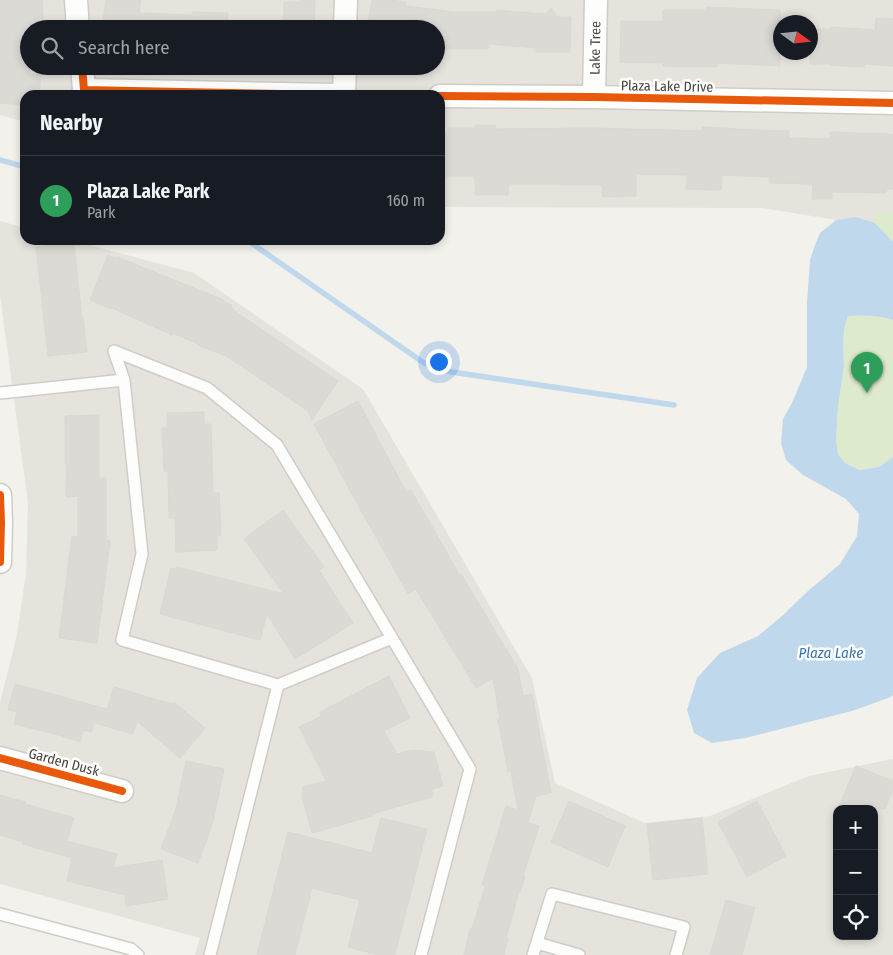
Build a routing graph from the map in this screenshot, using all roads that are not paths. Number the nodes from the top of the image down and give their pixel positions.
1 (76, 0) edge
2 (346, 0) edge
3 (596, 0) edge
4 (77, 20) edge
5 (345, 20) edge
6 (83, 75) edge
7 (345, 75) edge
8 (84, 90) edge
9 (344, 90) edge
10 (445, 96) edge
11 (594, 97) junction
12 (893, 103) edge
13 (124, 380) junction
14 (0, 393) edge
15 (0, 495) edge
16 (0, 562) edge
17 (392, 638) junction
18 (278, 685) junction
19 (0, 758) edge
20 (122, 791) dead end
21 (0, 914) edge
22 (537, 943) junction
23 (138, 955) edge
24 (210, 955) edge
25 (421, 955) edge
26 (533, 955) edge
27 (579, 955) edge
28 (676, 955) edge

1 - 4 street
2 - 5 street
3 - 11 street, Lake Tree
6 - 8 street
7 - 9 street
10 - 11 street, Plaza Lake Drive
11 - 12 street, Plaza Lake Drive
13 - 14 lane
13 - 17 lane
13 - 18 lane
15 - 16 street
17 - 18 lane
17 - 25 lane
18 - 24 lane
19 - 20 street, Garden Dusk
21 - 23 lane
22 - 26 lane
22 - 27 lane
22 - 28 lane

